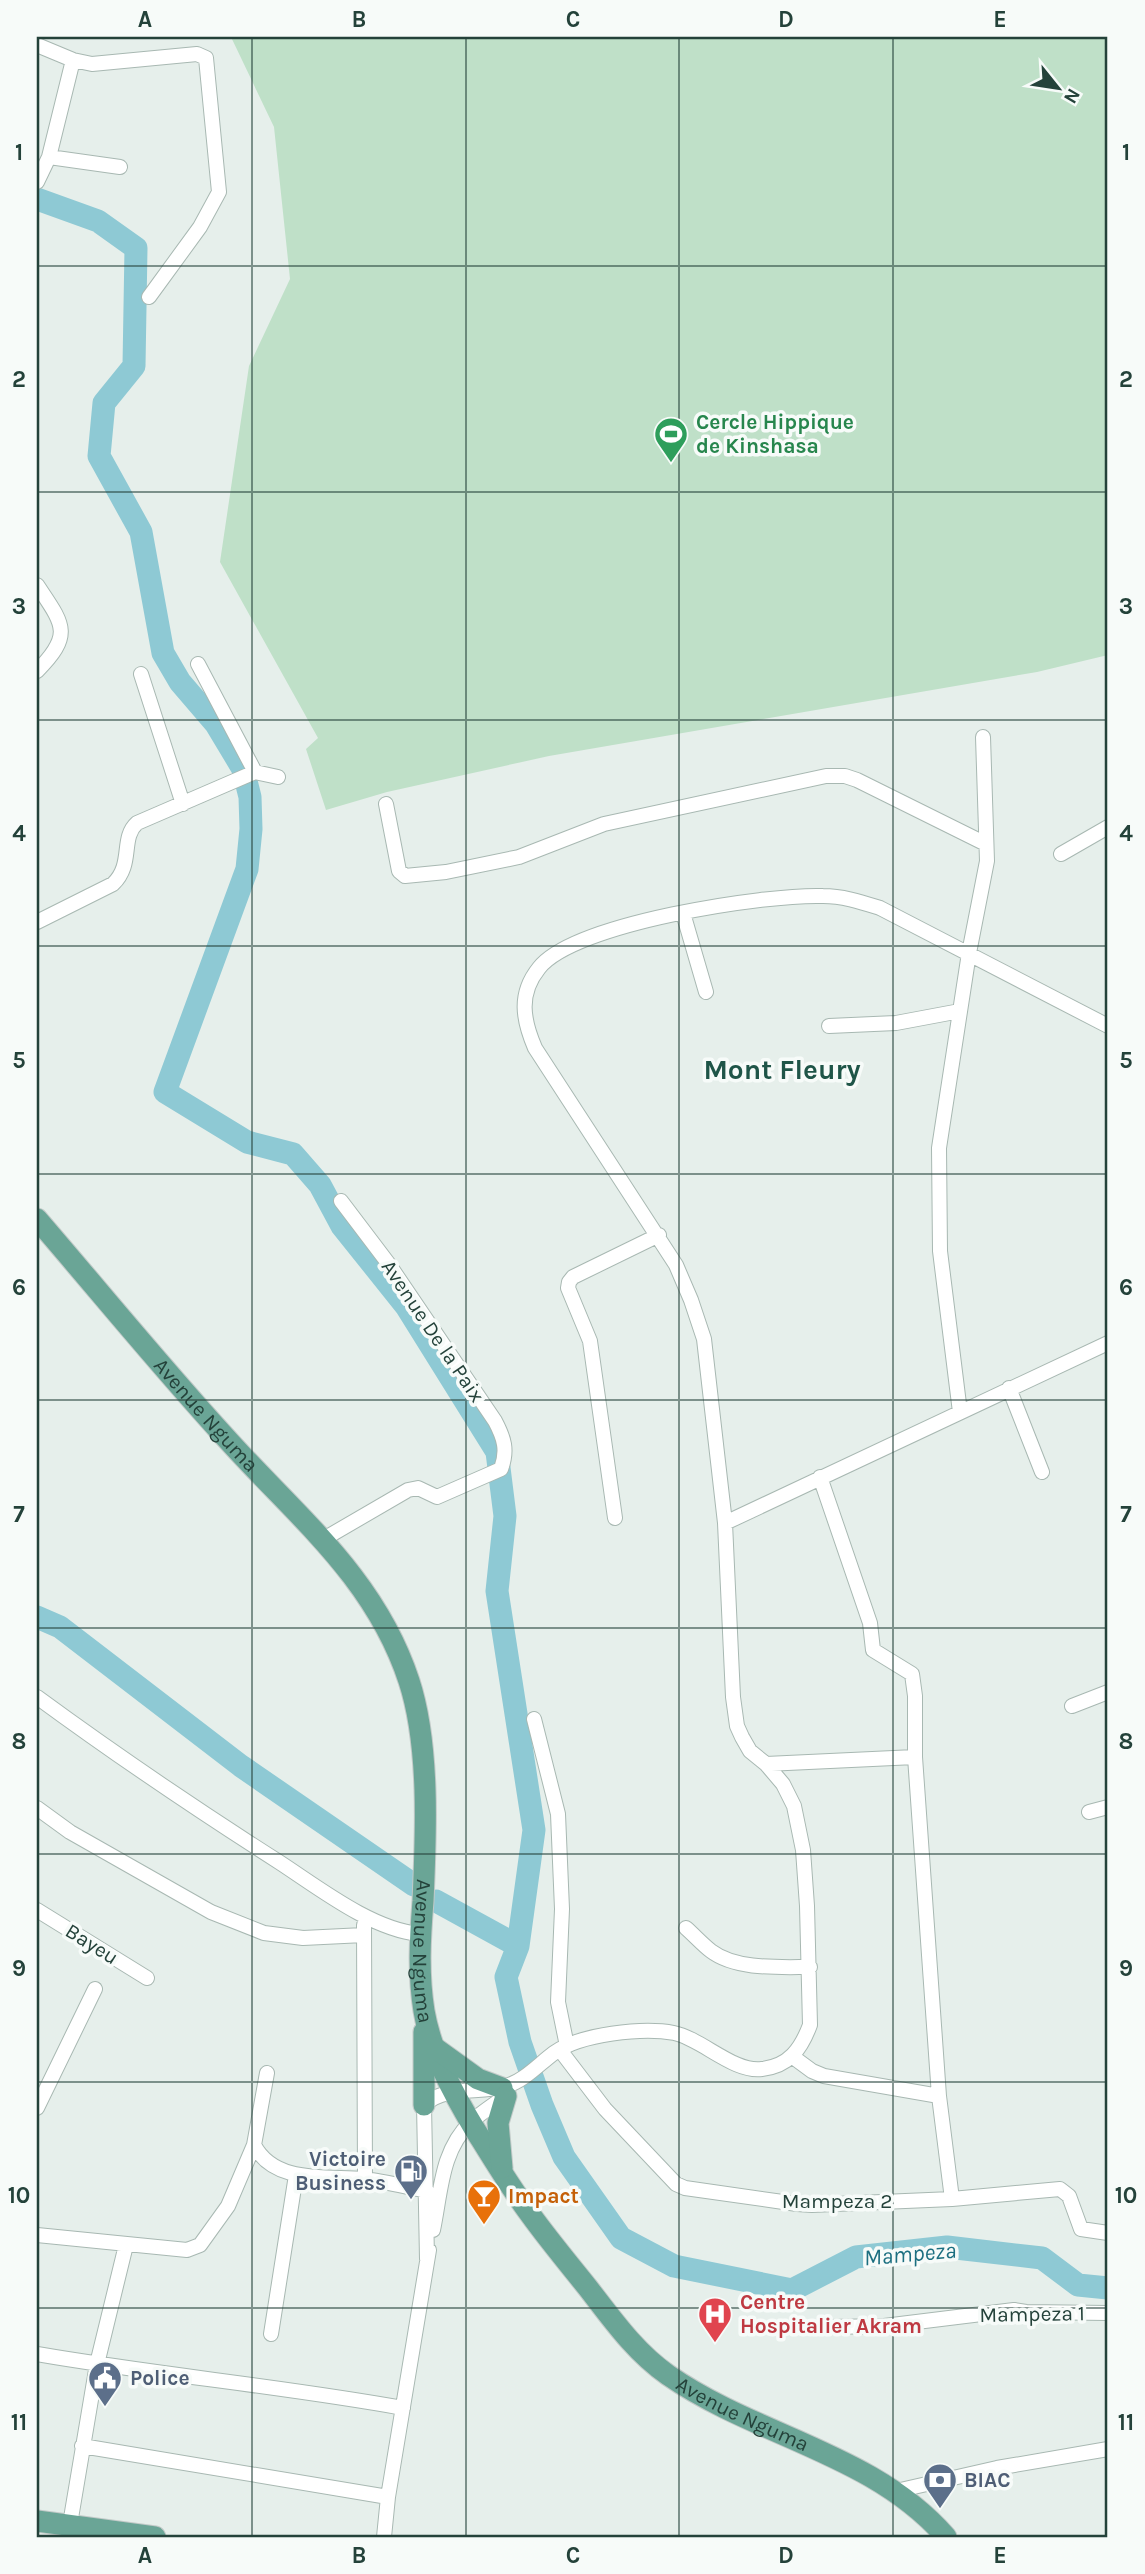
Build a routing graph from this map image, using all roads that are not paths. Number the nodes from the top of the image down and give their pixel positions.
1 (37, 45) edge
2 (73, 60) junction
3 (49, 157) junction
4 (120, 167) dead end
5 (37, 182) edge
6 (149, 297) dead end
7 (37, 585) edge
8 (198, 664) dead end
9 (37, 671) edge
10 (141, 674) dead end
11 (983, 737) dead end
12 (252, 775) junction
13 (278, 777) dead end
14 (183, 804) junction
15 (386, 804) dead end
16 (1108, 827) edge
17 (986, 844) junction
18 (1061, 854) dead end
19 (683, 913) junction
20 (37, 922) edge
21 (970, 953) junction
22 (706, 992) dead end
23 (960, 1011) junction
24 (829, 1026) dead end
25 (1108, 1026) edge
26 (341, 1201) dead end
27 (37, 1219) edge
28 (659, 1236) junction
29 (1108, 1343) edge
30 (1009, 1388) junction
31 (960, 1412) junction
32 (1042, 1472) dead end
33 (820, 1477) junction
34 (615, 1518) dead end
35 (724, 1523) junction
36 (322, 1540) junction
37 (1108, 1692) edge
38 (37, 1697) edge
39 (1072, 1706) dead end
40 (534, 1719) dead end
41 (915, 1757) junction
42 (766, 1764) junction
43 (1108, 1807) edge
44 (37, 1808) edge
45 (1089, 1812) dead end
46 (37, 1910) edge
47 (364, 1914) junction
48 (687, 1928) dead end
49 (419, 1934) junction
50 (364, 1935) junction
51 (810, 1967) junction
52 (147, 1978) dead end
53 (94, 1989) dead end
54 (424, 2013) junction
55 (434, 2048) junction
56 (559, 2051) junction
57 (793, 2057) junction
58 (267, 2073) dead end
59 (509, 2089) junction
60 (455, 2092) junction
61 (939, 2095) junction
62 (424, 2105) junction
63 (37, 2108) edge
64 (471, 2122) junction
65 (254, 2145) junction
66 (503, 2174) junction
67 (296, 2175) junction
68 (365, 2179) junction
69 (427, 2191) junction
70 (952, 2199) junction
71 (1108, 2233) edge
72 (37, 2235) edge
73 (126, 2245) junction
74 (427, 2259) junction
75 (1108, 2312) edge
76 (830, 2327) dead end
77 (271, 2334) dead end
78 (37, 2354) edge
79 (97, 2364) junction
80 (403, 2408) junction
81 (82, 2446) junction
82 (1108, 2450) edge
83 (896, 2491) junction
84 (388, 2497) junction
85 (51, 2526) edge
86 (154, 2537) edge
87 (384, 2537) edge
88 (946, 2537) edge

1 - 2 street
2 - 3 street
2 - 6 street
3 - 4 street
3 - 5 street
7 - 9 street
8 - 12 street
10 - 14 street
11 - 17 street
12 - 13 street
12 - 14 street
14 - 20 street
15 - 17 street
16 - 18 street
17 - 21 street
19 - 21 street
19 - 22 street
19 - 28 street
21 - 23 street
21 - 25 street
23 - 24 street
23 - 31 street
26 - 36 street, Avenue De la Paix
27 - 36 main road, Avenue Nguma
28 - 34 street
28 - 35 street
29 - 30 street
30 - 31 street
30 - 32 street
31 - 33 street
33 - 35 street
33 - 41 street
35 - 42 street
36 - 49 main road, Avenue Nguma
37 - 39 street
38 - 47 street
40 - 56 street
41 - 42 street
41 - 61 street
42 - 51 street
43 - 45 street
44 - 50 street
46 - 52 street, Bayeu
47 - 49 street
47 - 50 street
48 - 51 street
49 - 54 main road, Avenue Nguma
50 - 68 street
51 - 57 street
53 - 63 street
54 - 55 main road, Avenue Nguma
54 - 62 main road
55 - 59 main road
55 - 60 main road, Avenue Nguma
56 - 57 street
56 - 59 street
56 - 70 street, Mampeza 2
57 - 61 street
58 - 65 street
59 - 60 street
59 - 64 street
59 - 66 main road
60 - 62 street
60 - 64 main road, Avenue Nguma
61 - 70 street
62 - 69 street
64 - 66 main road, Avenue Nguma
64 - 74 street
65 - 67 street
65 - 73 street
66 - 83 main road, Avenue Nguma
67 - 68 street
67 - 77 street
68 - 69 street
69 - 74 street
70 - 71 street, Mampeza 2
72 - 73 street
73 - 79 street
74 - 80 street
75 - 76 street, Mampeza 1
78 - 79 street
79 - 80 street
79 - 81 street
80 - 84 street
81 - 84 street
81 - 85 street
82 - 83 street
83 - 88 main road, Avenue Nguma
84 - 87 street
85 - 86 main road

